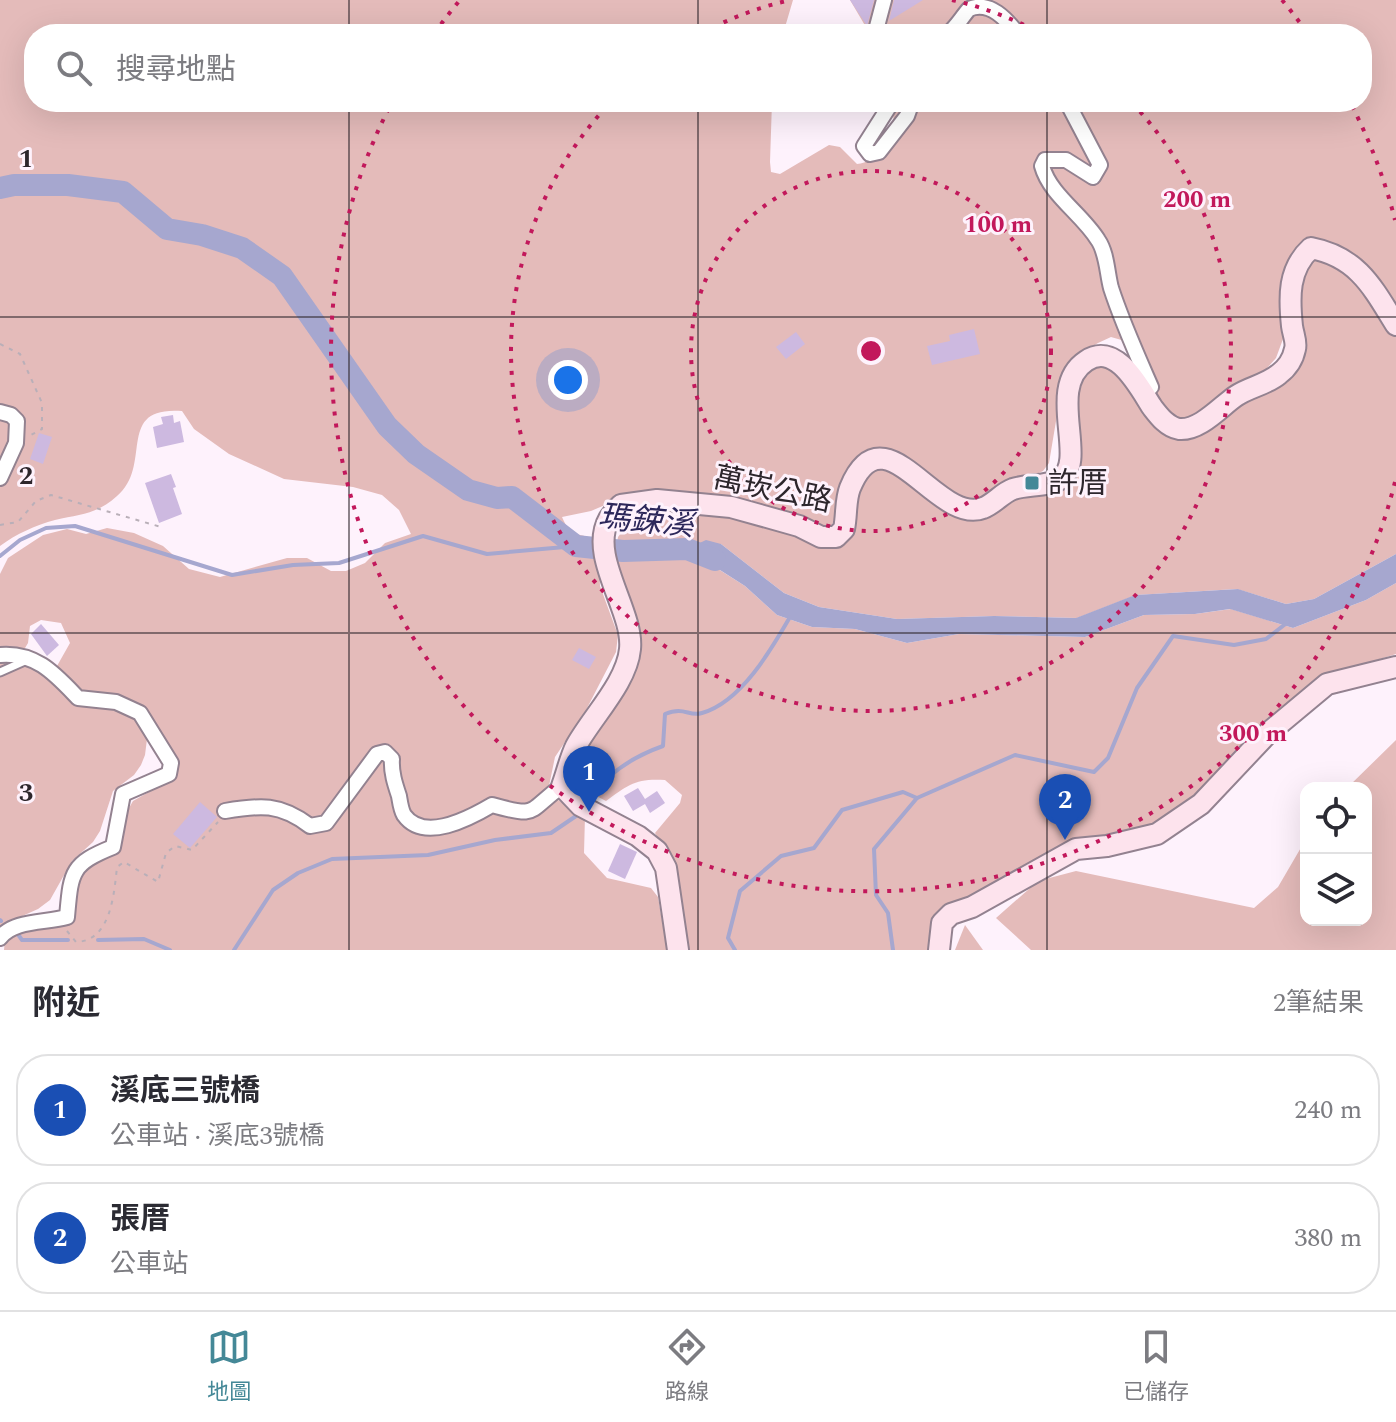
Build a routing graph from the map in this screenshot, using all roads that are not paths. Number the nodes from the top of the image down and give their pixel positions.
1 (884, 0) edge
2 (878, 24) edge
3 (959, 24) edge
4 (1011, 24) edge
5 (886, 112) edge
6 (908, 112) edge
7 (1072, 112) edge
8 (1396, 325) edge
9 (1144, 394) junction
10 (0, 412) edge
11 (0, 478) edge
12 (0, 655) edge
13 (32, 658) junction
14 (1396, 667) edge
15 (0, 672) edge
16 (562, 786) junction
17 (225, 811) road end
18 (0, 938) edge
19 (678, 950) edge
20 (939, 950) edge

1 - 2 street
3 - 4 street
5 - 6 street
7 - 9 street
8 - 9 street, 萬崁公路
9 - 16 street, 萬崁公路
10 - 11 street
12 - 13 street
13 - 15 lane
13 - 18 street
14 - 20 street
16 - 17 street
16 - 19 street

